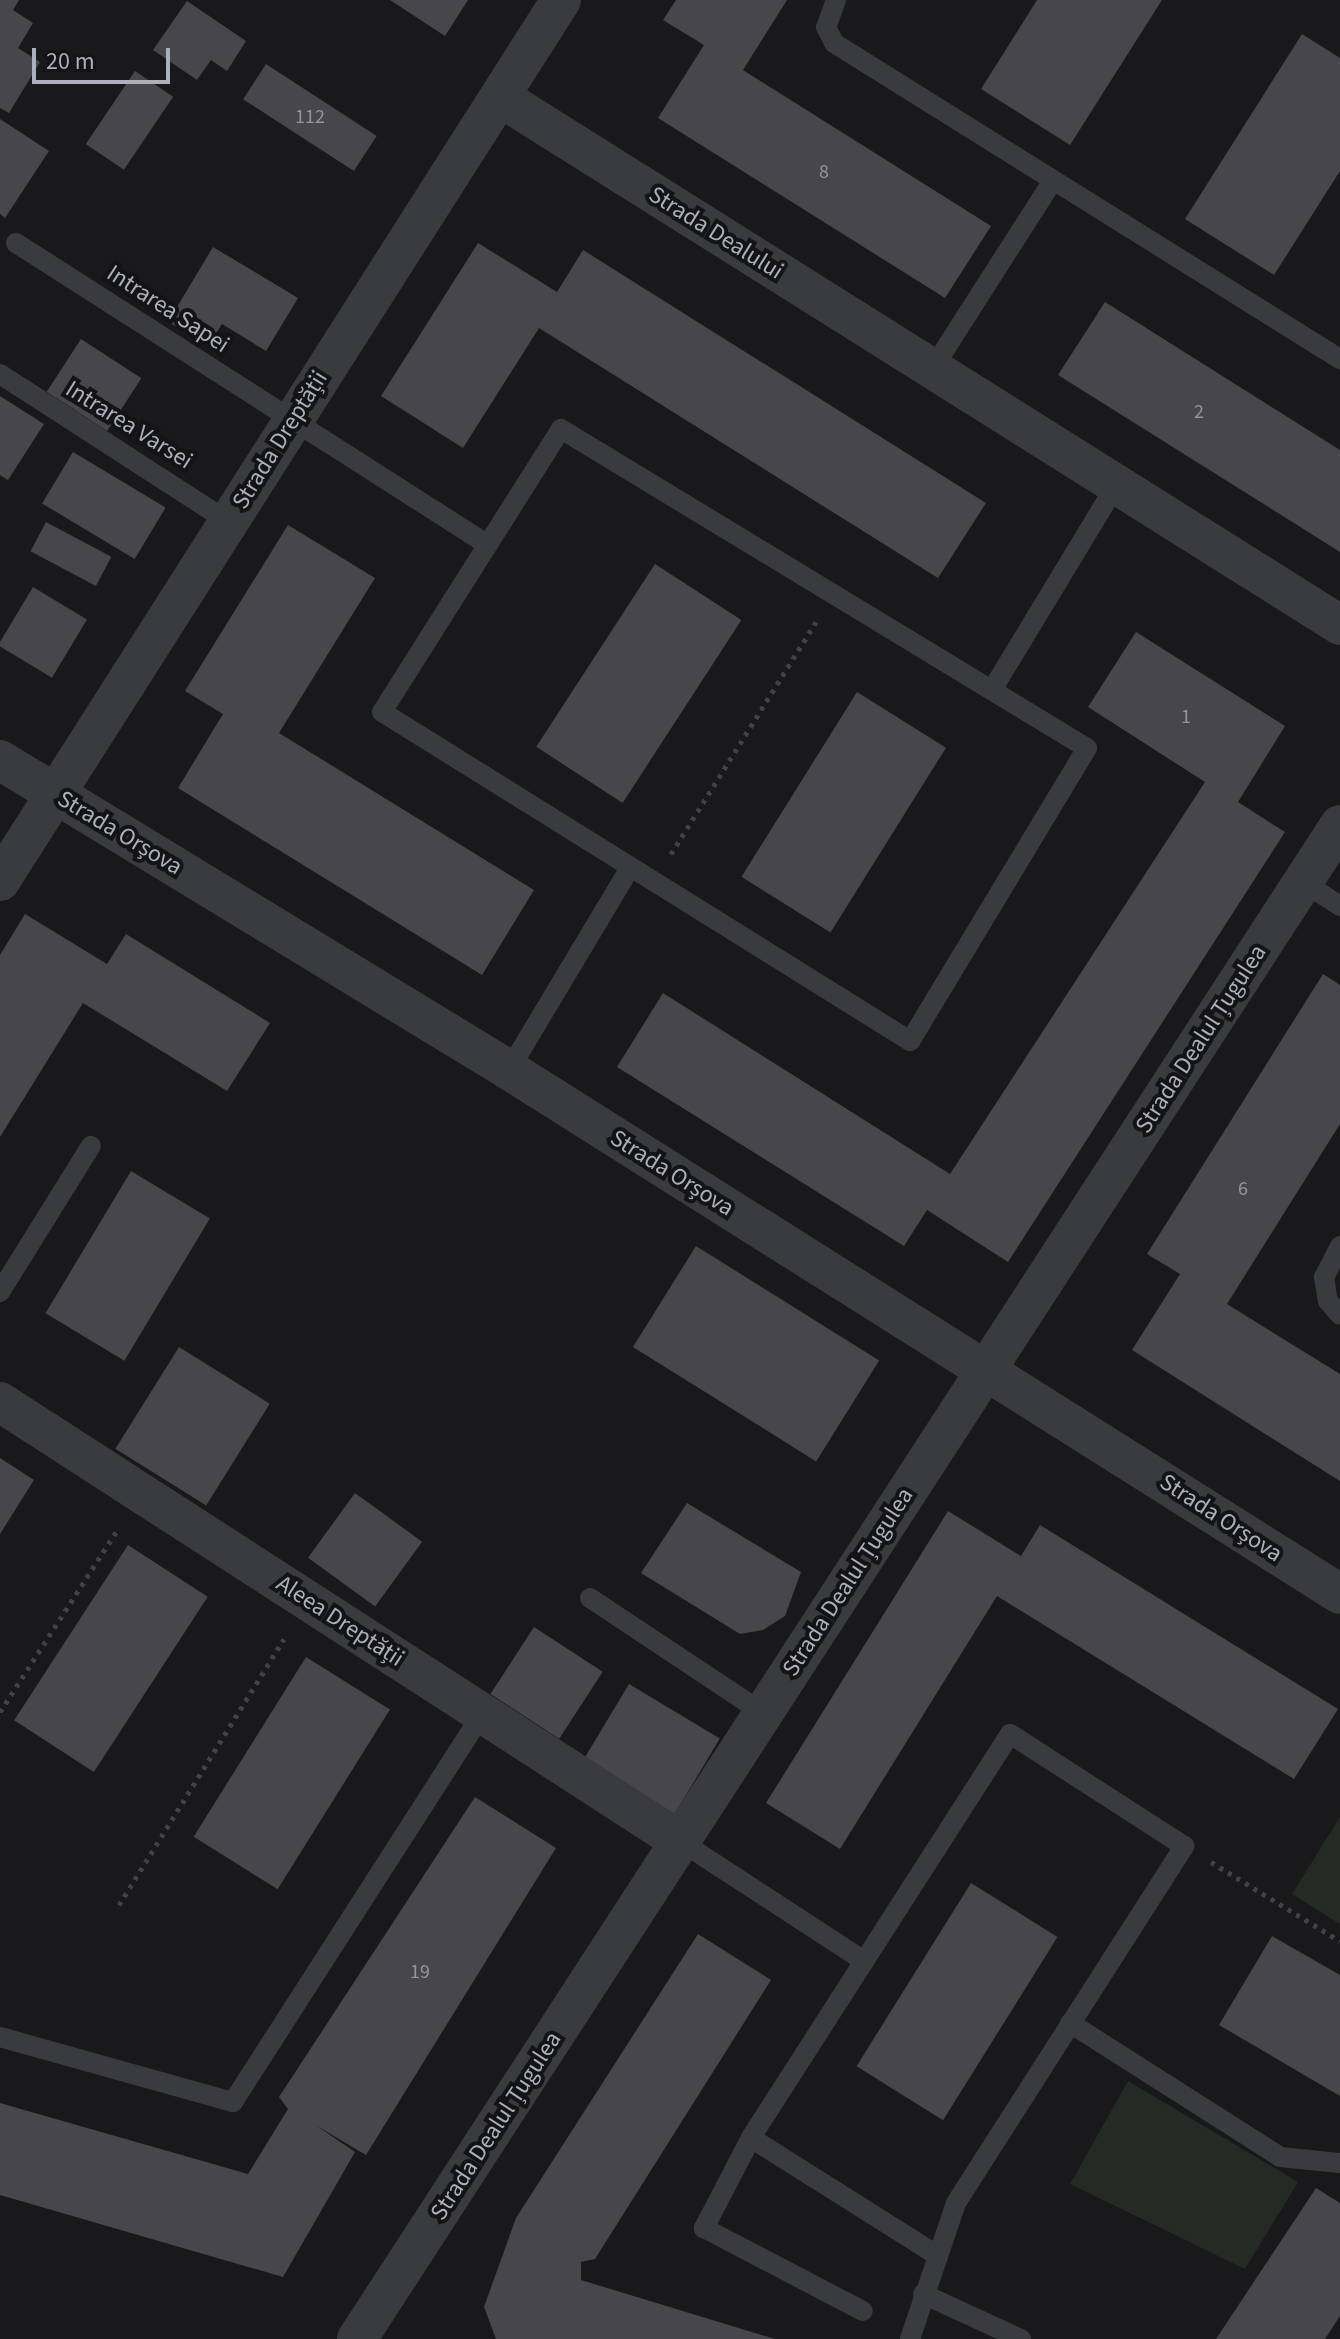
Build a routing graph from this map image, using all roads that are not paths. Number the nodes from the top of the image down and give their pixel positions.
1 (561, 0) edge
2 (836, 0) edge
3 (500, 97) junction
4 (1052, 182) junction
5 (16, 243) dead end
6 (1340, 359) edge
7 (933, 368) junction
8 (0, 374) edge
9 (292, 419) junction
10 (1116, 485) junction
11 (229, 522) junction
12 (488, 545) junction
13 (1340, 625) edge
14 (992, 690) junction
15 (0, 760) edge
16 (55, 795) junction
17 (1340, 825) edge
18 (630, 868) junction
19 (0, 881) edge
20 (1303, 882) junction
21 (1340, 906) edge
22 (509, 1070) junction
23 (91, 1146) dead end
24 (1340, 1246) edge
25 (0, 1292) edge
26 (1340, 1315) edge
27 (987, 1368) junction
28 (0, 1402) edge
29 (1340, 1594) edge
30 (590, 1598) dead end
31 (483, 1713) junction
32 (763, 1713) junction
33 (680, 1841) junction
34 (864, 1961) junction
35 (1070, 2023) junction
36 (0, 2037) edge
37 (751, 2138) junction
38 (1340, 2163) edge
39 (935, 2254) junction
40 (923, 2294) junction
41 (863, 2311) dead end
42 (357, 2339) edge
43 (910, 2339) edge
44 (1021, 2339) edge

1 - 3 street, Strada Dreptății
2 - 4 lane
3 - 7 street, Strada Dealului
3 - 9 street, Strada Dreptății
4 - 6 lane
4 - 7 lane
5 - 9 lane, Intrarea Sapei
7 - 10 street, Strada Dealului
8 - 11 lane, Intrarea Varsei
9 - 11 street, Strada Dreptății
9 - 12 lane, Intrarea Sapei
10 - 13 street, Strada Dealului
10 - 14 lane
11 - 16 street, Strada Dreptății
12 - 14 lane
12 - 18 lane
14 - 18 lane
15 - 16 street, Strada Orșova
16 - 19 street, Strada Dreptății
16 - 22 street, Strada Orșova
17 - 20 street, Strada Dealul Țugulea
18 - 22 lane
20 - 21 lane
20 - 27 street, Strada Dealul Țugulea
22 - 27 street, Strada Orșova
23 - 25 lane
24 - 26 lane
27 - 29 street, Strada Orșova
27 - 32 street, Strada Dealul Țugulea
28 - 31 street, Aleea Dreptății
30 - 32 lane
31 - 33 street, Aleea Dreptății
31 - 36 lane
32 - 33 street, Strada Dealul Țugulea
33 - 34 lane
33 - 42 street, Strada Dealul Țugulea
34 - 35 lane
34 - 37 lane
35 - 38 lane
35 - 39 lane
37 - 39 lane
37 - 41 lane
39 - 40 lane
40 - 43 lane
40 - 44 lane

